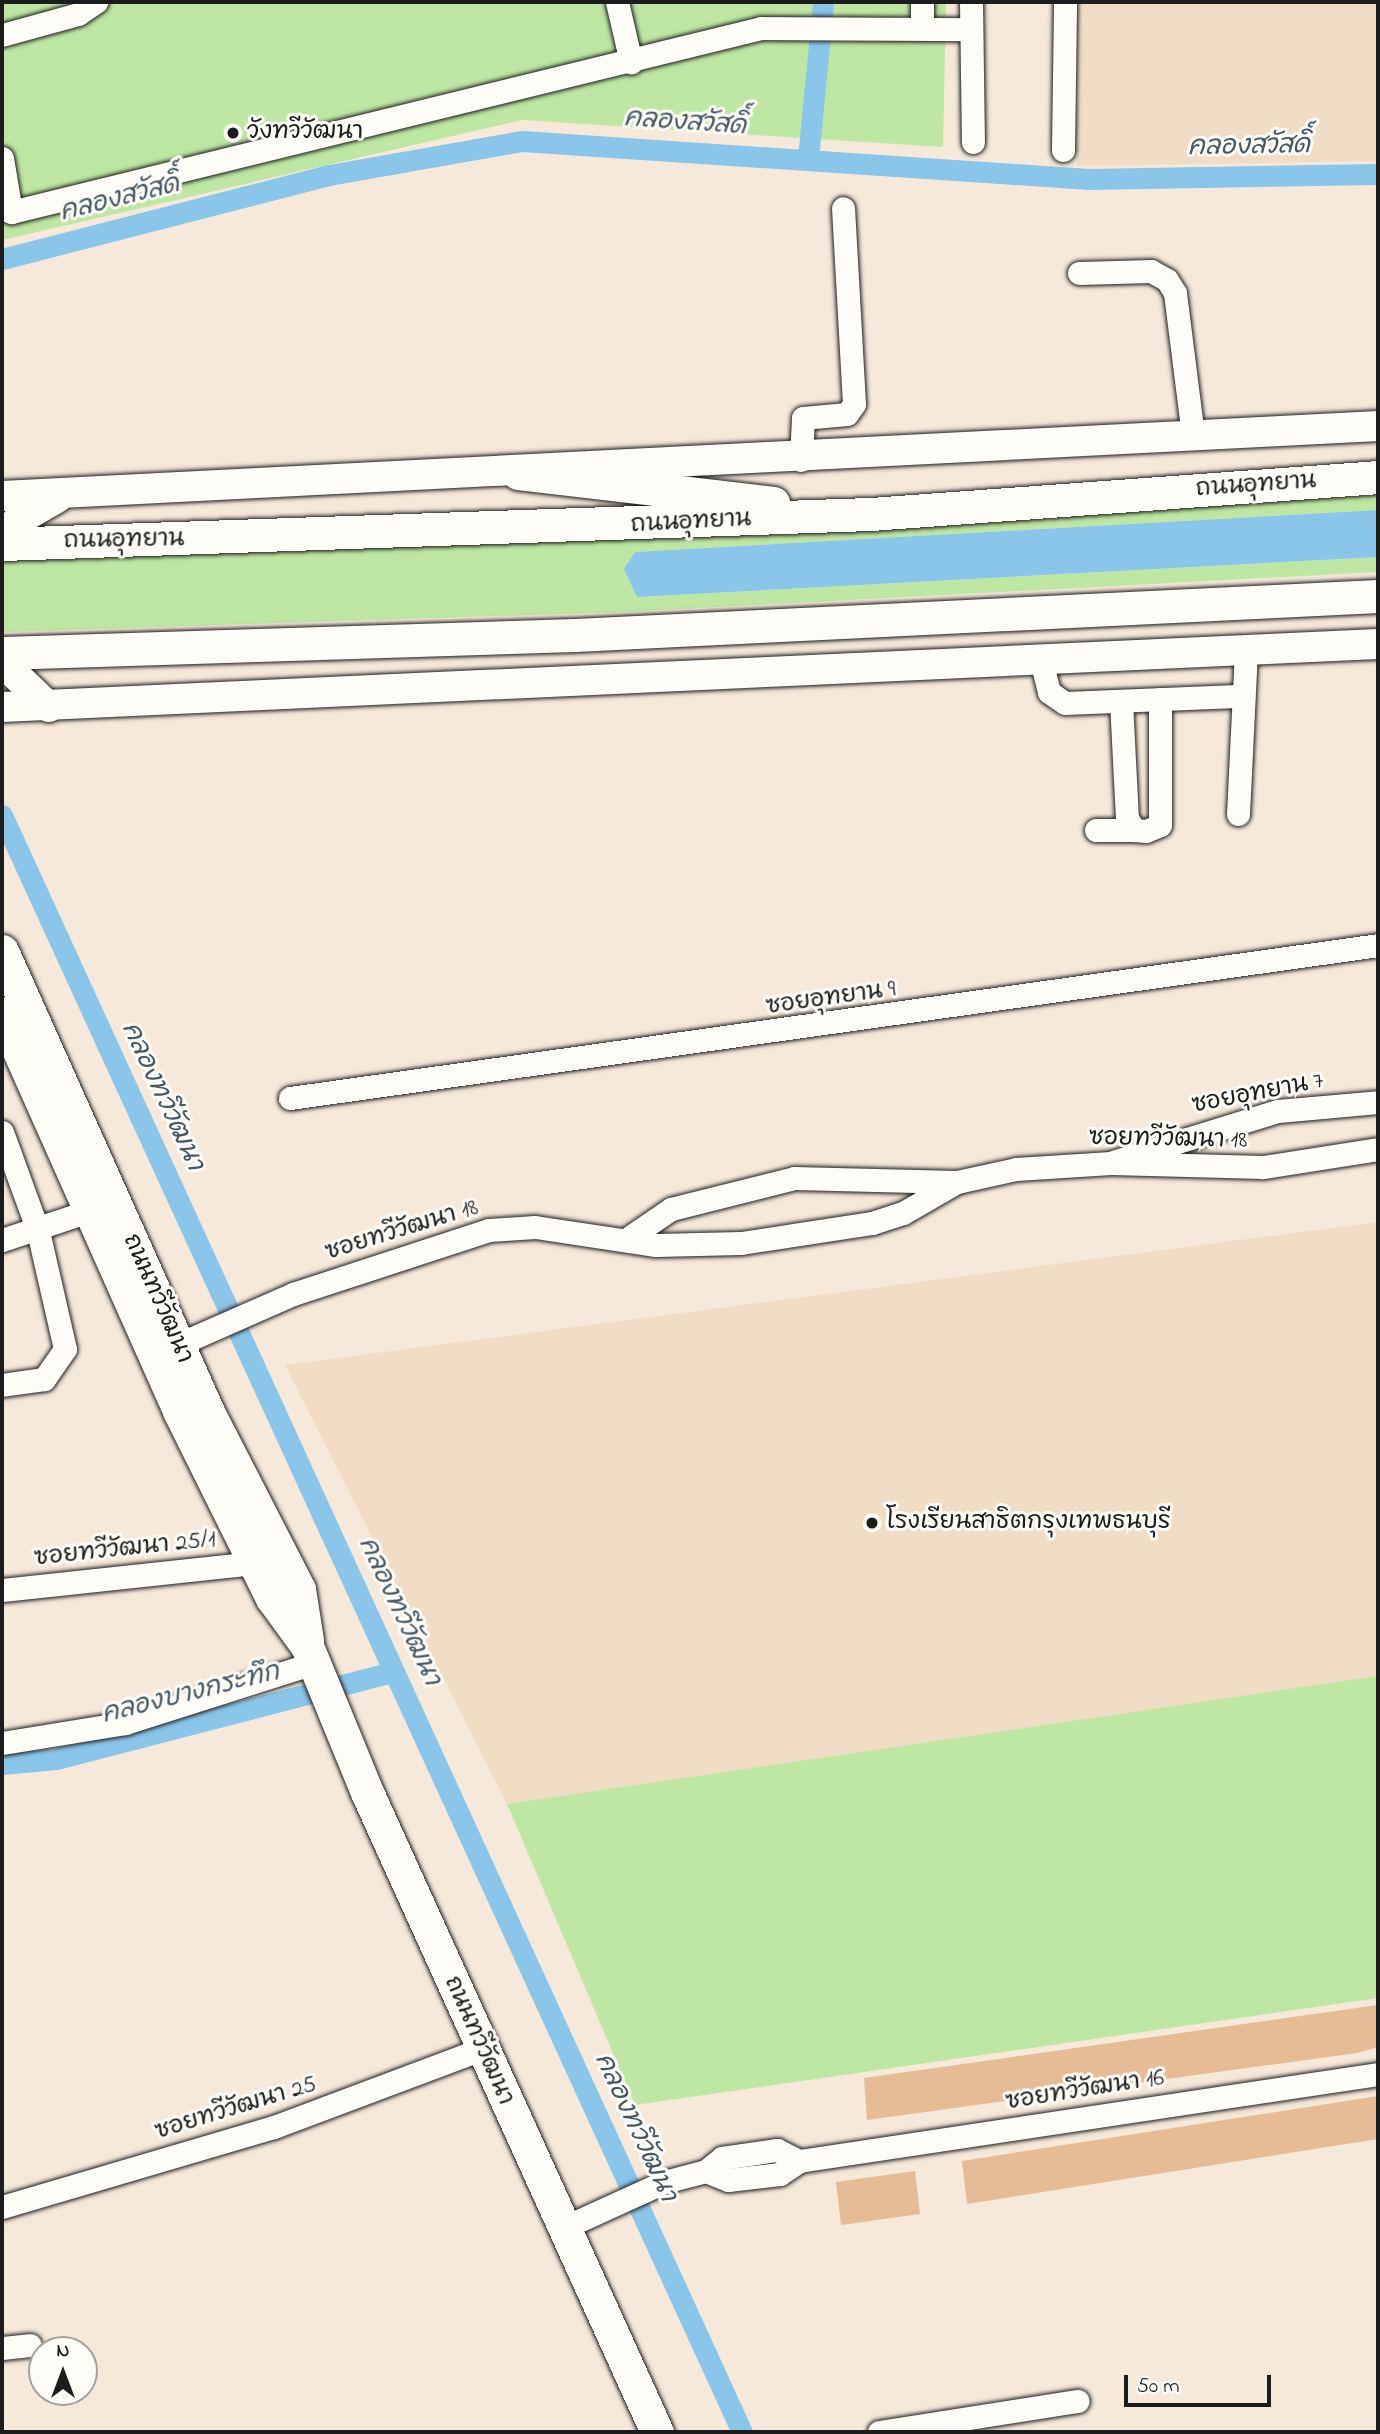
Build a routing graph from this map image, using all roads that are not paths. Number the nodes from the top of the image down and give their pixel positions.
1 (96, 2) edge
2 (617, 2) edge
3 (922, 2) edge
4 (971, 2) edge
5 (1065, 2) edge
6 (922, 29) junction
7 (971, 29) junction
8 (2, 35) edge
9 (631, 62) junction
10 (973, 142) dead end
11 (1063, 150) dead end
12 (2, 158) edge
13 (843, 208) dead end
14 (6, 213) edge
15 (1079, 273) dead end
16 (1378, 426) edge
17 (1193, 436) junction
18 (801, 460) junction
19 (518, 473) junction
20 (1378, 477) edge
21 (67, 495) junction
22 (2, 496) edge
23 (871, 514) junction
24 (2, 542) edge
25 (1371, 598) edge
26 (1378, 644) edge
27 (1245, 651) junction
28 (2, 653) edge
29 (1041, 660) junction
30 (2, 662) edge
31 (1243, 696) junction
32 (1160, 699) junction
33 (1121, 701) junction
34 (24, 707) edge
35 (1238, 814) dead end
36 (1096, 830) dead end
37 (1134, 830) junction
38 (1378, 945) edge
39 (2, 951) edge
40 (2, 1013) edge
41 (290, 1098) dead end
42 (1378, 1102) edge
43 (2, 1132) edge
44 (1378, 1149) edge
45 (1111, 1163) junction
46 (957, 1181) junction
47 (89, 1210) junction
48 (38, 1231) junction
49 (630, 1237) junction
50 (2, 1240) edge
51 (177, 1345) junction
52 (2, 1385) edge
53 (255, 1563) junction
54 (2, 1590) edge
55 (319, 1673) junction
56 (2, 1743) edge
57 (481, 2049) junction
58 (1378, 2074) edge
59 (2, 2207) edge
60 (563, 2228) junction
61 (28, 2345) edge
62 (2, 2348) edge
63 (1078, 2401) dead end
64 (657, 2432) edge
65 (878, 2432) edge

1 - 8 street
2 - 9 street
3 - 6 street
4 - 7 street
5 - 11 street
6 - 7 street
6 - 9 street
7 - 10 street
9 - 14 street
12 - 14 street
13 - 18 street
15 - 17 street
16 - 17 street, ถนนอุทยาน
17 - 18 street, ถนนอุทยาน
18 - 19 street, ถนนอุทยาน
19 - 21 street, ถนนอุทยาน
19 - 23 main road
20 - 23 main road, ถนนอุทยาน
21 - 22 street, ถนนอุทยาน
21 - 24 street
23 - 24 main road, ถนนอุทยาน
25 - 28 main road
26 - 27 street
27 - 29 street
27 - 31 street
29 - 33 street
29 - 34 street
30 - 34 street
31 - 32 street
31 - 35 street
32 - 33 street
32 - 37 street
33 - 37 street
36 - 37 street
38 - 41 street, ซอยอุทยาน 9
39 - 51 main road, ถนนทวีวัฒนา
40 - 47 main road, ถนนทวีวัฒนา
42 - 45 street, ซอยอุทยาน 7
43 - 48 street
44 - 45 street, ซอยทวีวัฒนา 18
45 - 46 street, ซอยทวีวัฒนา 18
46 - 49 street, ซอยทวีวัฒนา 18
46 - 49 street, ซอยทวีวัฒนา 18
47 - 48 street
47 - 53 main road, ถนนทวีวัฒนา
48 - 50 street
48 - 52 street
49 - 51 street, ซอยทวีวัฒนา 18
51 - 55 main road, ถนนทวีวัฒนา
53 - 54 street, ซอยทวีวัฒนา 25/1
53 - 55 main road, ถนนทวีวัฒนา
55 - 56 street
55 - 57 main road, ถนนทวีวัฒนา
57 - 59 street, ซอยทวีวัฒนา 25
57 - 60 main road, ถนนทวีวัฒนา
58 - 60 street, ซอยทวีวัฒนา 16
60 - 64 main road, ถนนทวีวัฒนา
61 - 62 street
63 - 65 street

